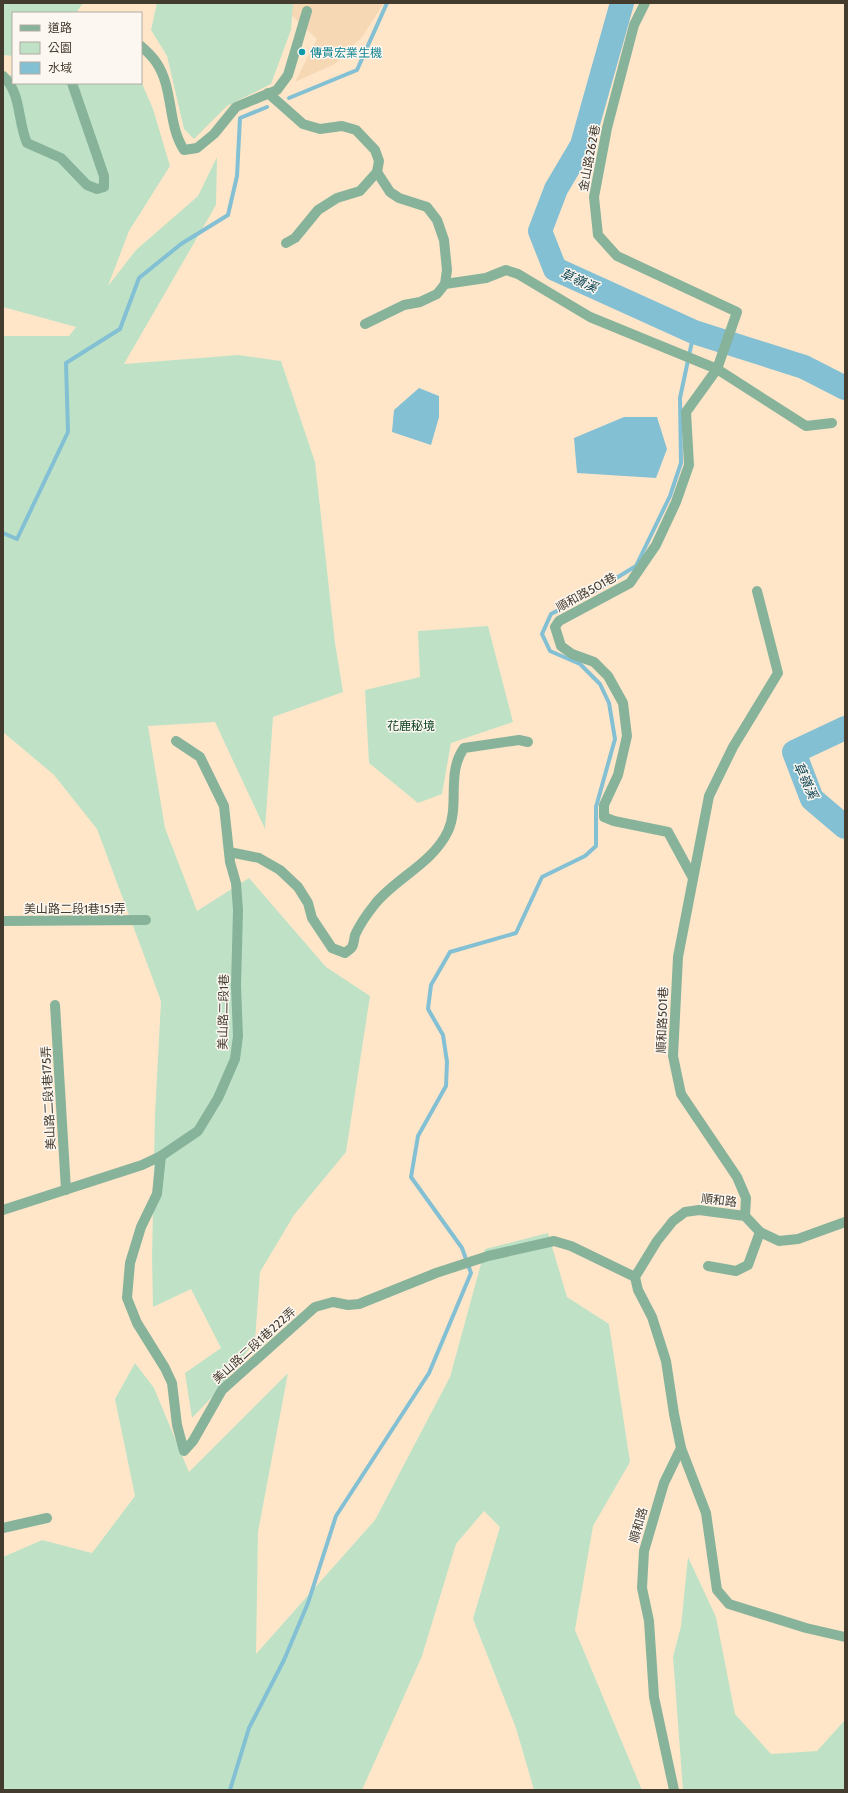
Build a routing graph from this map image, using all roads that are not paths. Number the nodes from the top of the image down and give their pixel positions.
1 (645, 3) edge
2 (306, 11) dead end
3 (142, 47) edge
4 (3, 76) edge
5 (72, 84) edge
6 (268, 93) junction
7 (377, 172) junction
8 (286, 243) dead end
9 (445, 284) junction
10 (737, 312) joint
11 (365, 324) dead end
12 (717, 369) junction
13 (832, 423) dead end
14 (757, 590) dead end
15 (176, 741) dead end
16 (528, 742) dead end
17 (229, 852) junction
18 (693, 878) junction
19 (146, 920) dead end
20 (3, 921) edge
21 (55, 1005) dead end
22 (162, 1156) junction
23 (66, 1190) junction
24 (3, 1210) edge
25 (745, 1216) junction
26 (845, 1222) edge
27 (760, 1232) junction
28 (708, 1266) dead end
29 (635, 1277) junction
30 (681, 1448) junction
31 (47, 1518) dead end
32 (3, 1528) edge
33 (845, 1637) edge
34 (674, 1790) edge

1 - 10 street, 金山路262巷
2 - 6 street
3 - 6 street
4 - 5 street
6 - 7 street
7 - 8 street
7 - 9 street
9 - 11 street
9 - 12 street
10 - 12 street, 順和路501巷
12 - 13 street
12 - 18 street, 順和路501巷
14 - 18 street, 順和路501巷
15 - 17 street, 美山路二段1巷
16 - 17 street
17 - 22 street, 美山路二段1巷
18 - 25 street, 順和路501巷
19 - 20 street, 美山路二段1巷151弄
21 - 23 street, 美山路二段1巷175弄
22 - 23 street, 美山路二段1巷
22 - 29 street, 美山路二段1巷222弄
23 - 24 street, 美山路二段1巷
25 - 27 street, 順和路
25 - 29 street, 順和路
26 - 27 street, 順和路
27 - 28 street
29 - 30 street
30 - 33 street
30 - 34 street, 順和路
31 - 32 street

